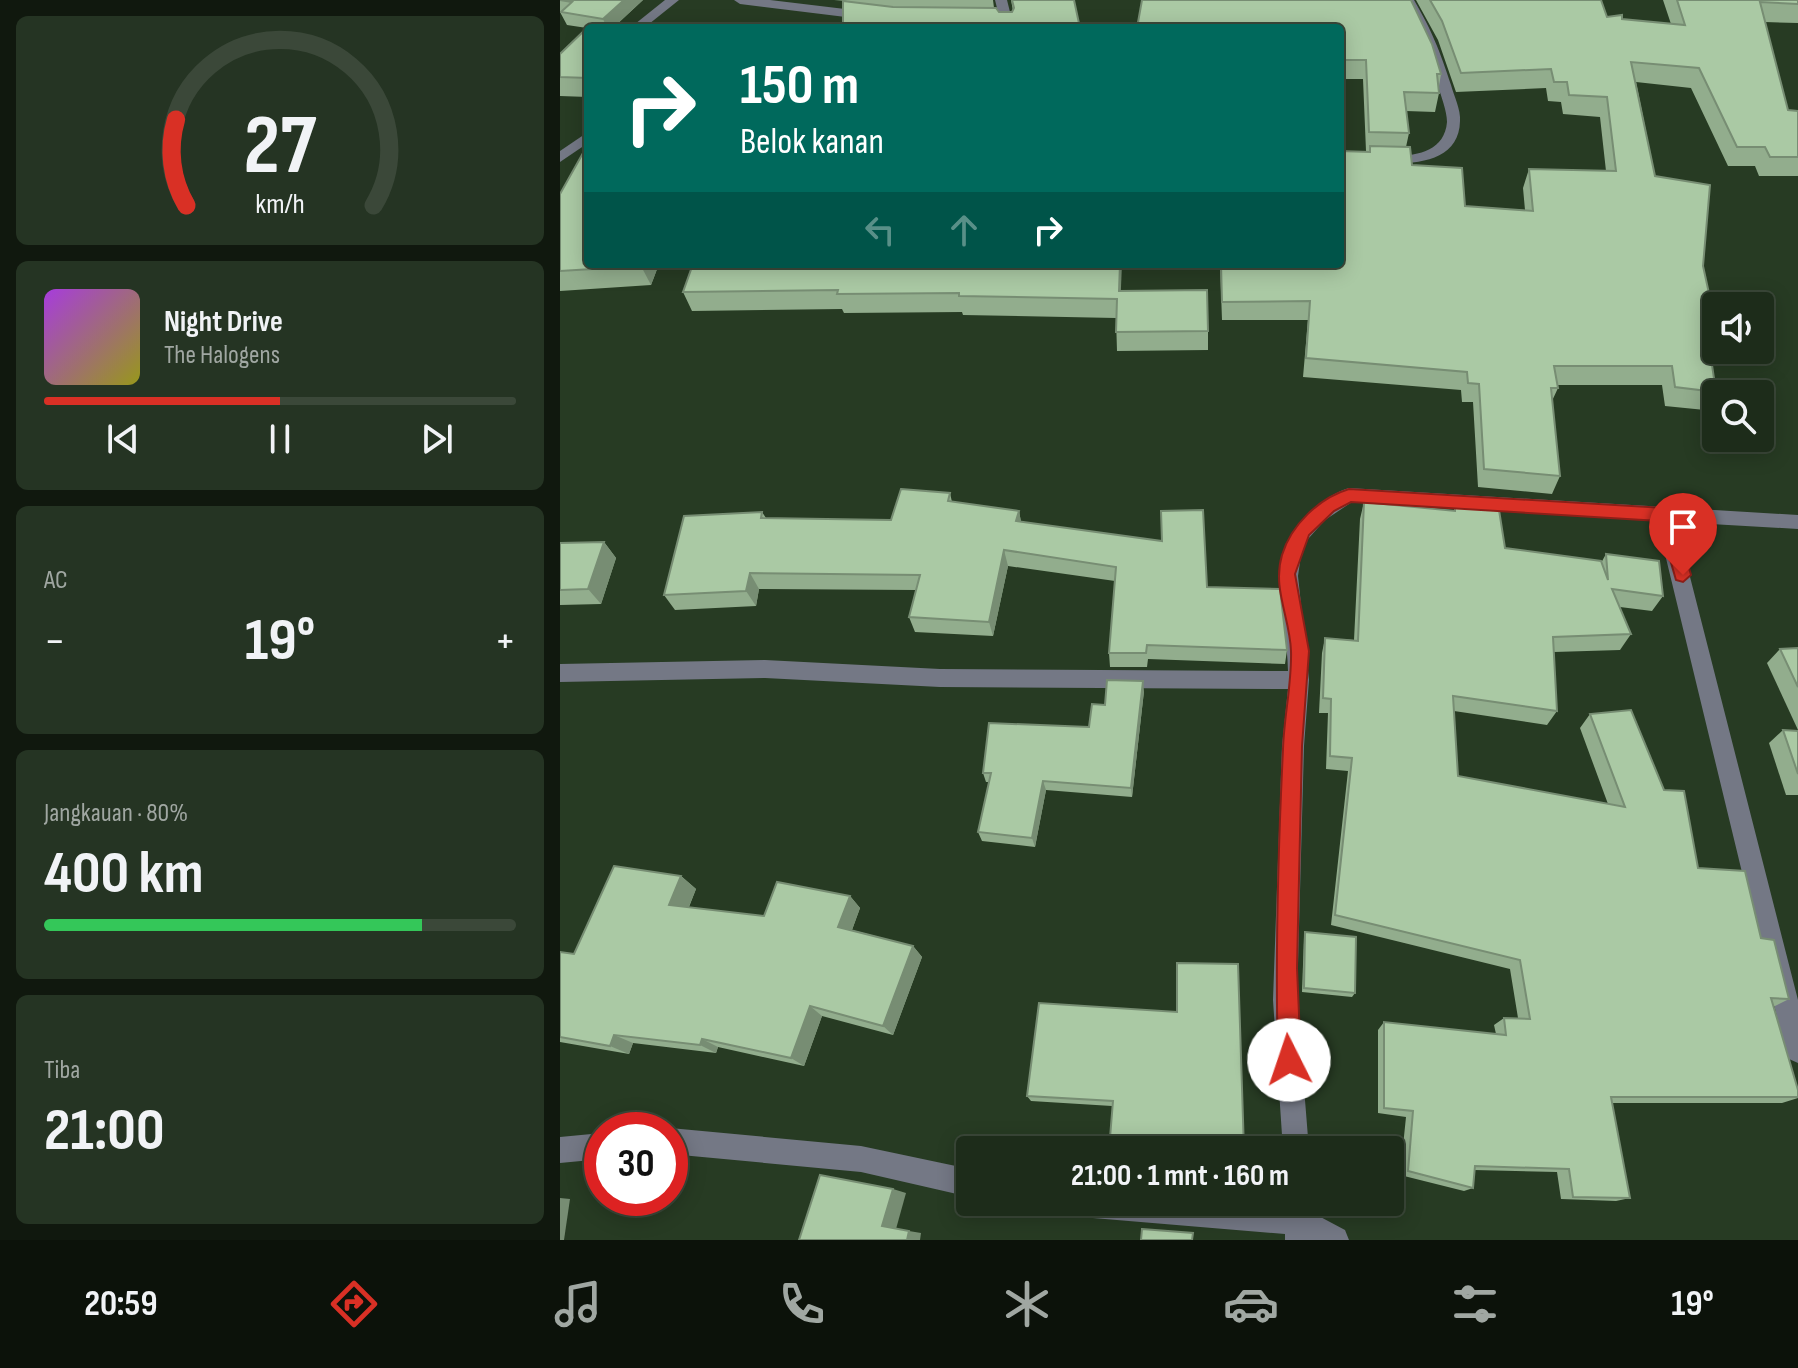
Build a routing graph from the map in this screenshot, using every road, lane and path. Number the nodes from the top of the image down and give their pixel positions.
1 (673, 0) edge
2 (740, 0) edge
3 (1001, 0) edge
4 (1408, 0) edge
5 (882, 17) edge
6 (1003, 23) edge
7 (641, 24) edge
8 (584, 139) edge
9 (1344, 155) edge
10 (560, 158) edge
11 (1665, 514) junction
12 (1798, 522) edge
13 (560, 673) edge
14 (1299, 680) junction
15 (1798, 1050) edge
16 (1295, 1136) edge
17 (688, 1143) edge
18 (584, 1148) edge
19 (560, 1150) edge
20 (956, 1180) edge
21 (1238, 1216) edge
22 (1299, 1221) edge
23 (1335, 1240) edge

1 - 7 street
2 - 5 street
3 - 6 street
4 - 9 street
8 - 10 street
11 - 12 street
11 - 14 street
11 - 15 street
13 - 14 street
14 - 16 street
17 - 20 street
18 - 19 street
21 - 22 street
22 - 23 street

